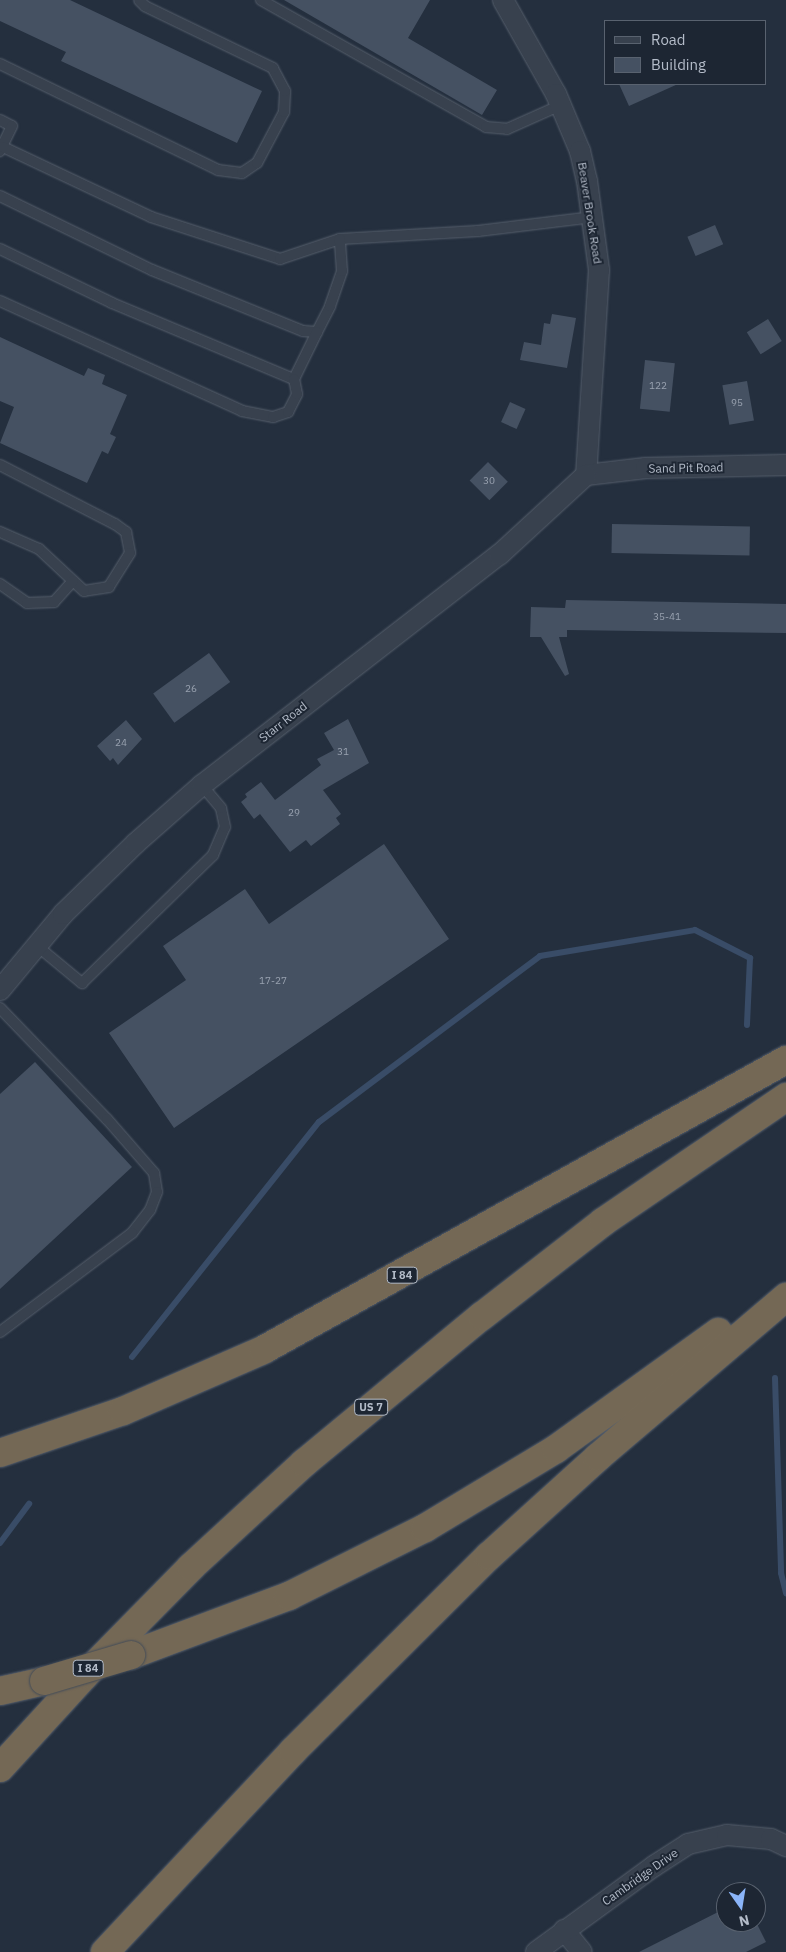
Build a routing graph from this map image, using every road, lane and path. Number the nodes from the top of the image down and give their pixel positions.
1 (139, 0) edge
2 (260, 0) edge
3 (503, 0) edge
4 (0, 64) edge
5 (561, 105) junction
6 (0, 120) edge
7 (1, 150) edge
8 (0, 196) edge
9 (593, 217) junction
10 (340, 239) junction
11 (0, 249) edge
12 (0, 301) edge
13 (317, 332) junction
14 (294, 379) junction
15 (0, 465) edge
16 (786, 465) edge
17 (586, 475) junction
18 (0, 532) edge
19 (73, 581) junction
20 (0, 584) edge
21 (202, 785) junction
22 (36, 945) junction
23 (0, 990) edge
24 (0, 1008) edge
25 (786, 1060) edge
26 (786, 1097) edge
27 (786, 1281) edge
28 (786, 1297) edge
29 (0, 1332) edge
30 (0, 1453) edge
31 (0, 1692) edge
32 (0, 1768) edge
33 (218, 1831) junction
34 (786, 1846) edge
35 (564, 1930) junction
36 (105, 1952) edge
37 (117, 1952) edge
38 (536, 1952) edge
39 (582, 1952) edge

1 - 4 lane
2 - 5 lane
3 - 5 street, Beaver Brook Road
5 - 9 street, Beaver Brook Road
6 - 7 lane
7 - 10 lane
8 - 13 lane
9 - 10 lane
9 - 17 street, Beaver Brook Road
10 - 13 lane
11 - 14 lane
12 - 14 lane
13 - 14 lane
15 - 19 lane
16 - 17 street, Sand Pit Road
17 - 21 street, Starr Road
18 - 19 lane
19 - 20 lane
21 - 22 street, Starr Road
21 - 22 lane
22 - 23 street, Starr Road
24 - 29 lane
25 - 30 highway, I 84
26 - 32 highway, US 7
27 - 31 highway, I 84, bridge
28 - 33 highway
33 - 36 highway
33 - 37 highway
34 - 35 street, Cambridge Drive
35 - 38 street, Cambridge Drive
35 - 39 street

